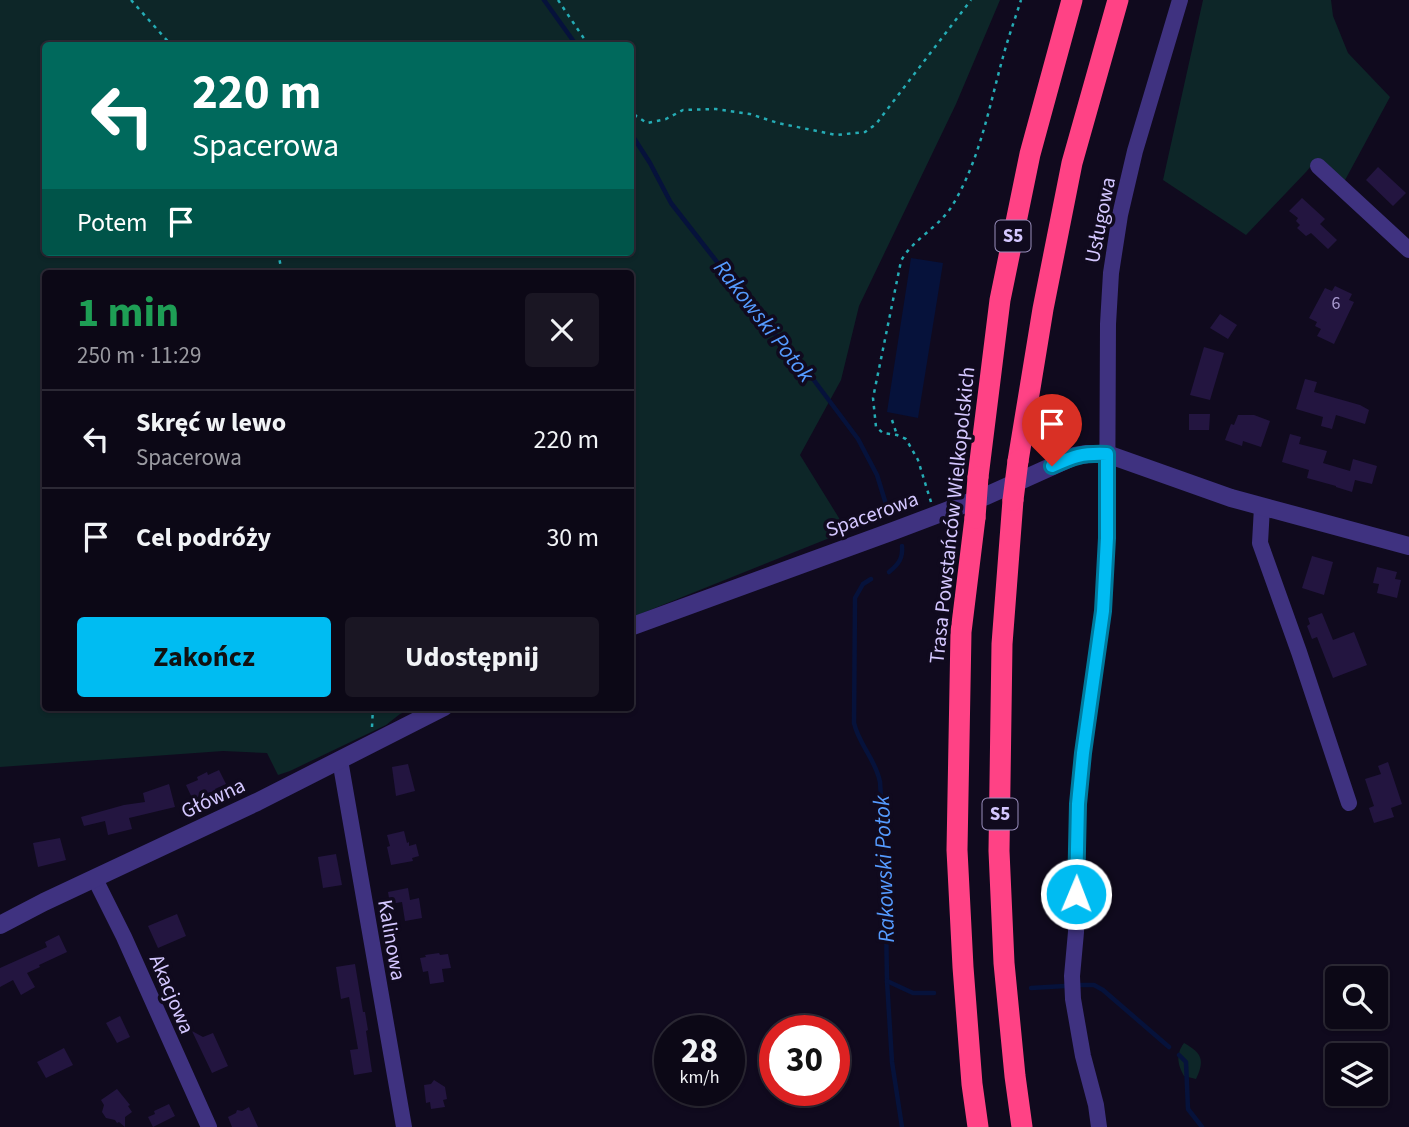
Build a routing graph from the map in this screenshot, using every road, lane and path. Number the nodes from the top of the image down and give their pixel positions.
1 (131, 0) edge
2 (558, 0) edge
3 (971, 0) edge
4 (1021, 0) edge
5 (1072, 0) edge
6 (1118, 0) edge
7 (1180, 0) edge
8 (168, 42) edge
9 (586, 42) edge
10 (634, 113) edge
11 (1318, 166) dead end
12 (1409, 250) edge
13 (892, 421) dead end
14 (897, 435) junction
15 (1107, 454) junction
16 (1262, 507) junction
17 (935, 515) junction
18 (1409, 546) edge
19 (634, 626) edge
20 (436, 711) edge
21 (340, 760) junction
22 (1349, 803) dead end
23 (95, 878) junction
24 (0, 925) edge
25 (209, 1127) edge
26 (404, 1127) edge
27 (978, 1127) edge
28 (1022, 1127) edge
29 (1099, 1127) edge

1 - 8 path
2 - 9 path
3 - 10 path
4 - 14 path
5 - 27 highway, Trasa Powstańców Wielkopolskich / S5, bridge
6 - 28 highway, S5, bridge
7 - 15 street, Usługowa
11 - 12 street
13 - 14 path
14 - 17 path
15 - 16 street, Spacerowa
15 - 17 street, Spacerowa
15 - 29 street, Usługowa
16 - 18 street, Spacerowa
16 - 22 street
17 - 19 street, Spacerowa
20 - 21 street, Główna
21 - 23 street, Główna
21 - 26 street, Kalinowa
23 - 24 street, Główna
23 - 25 street, Akacjowa

